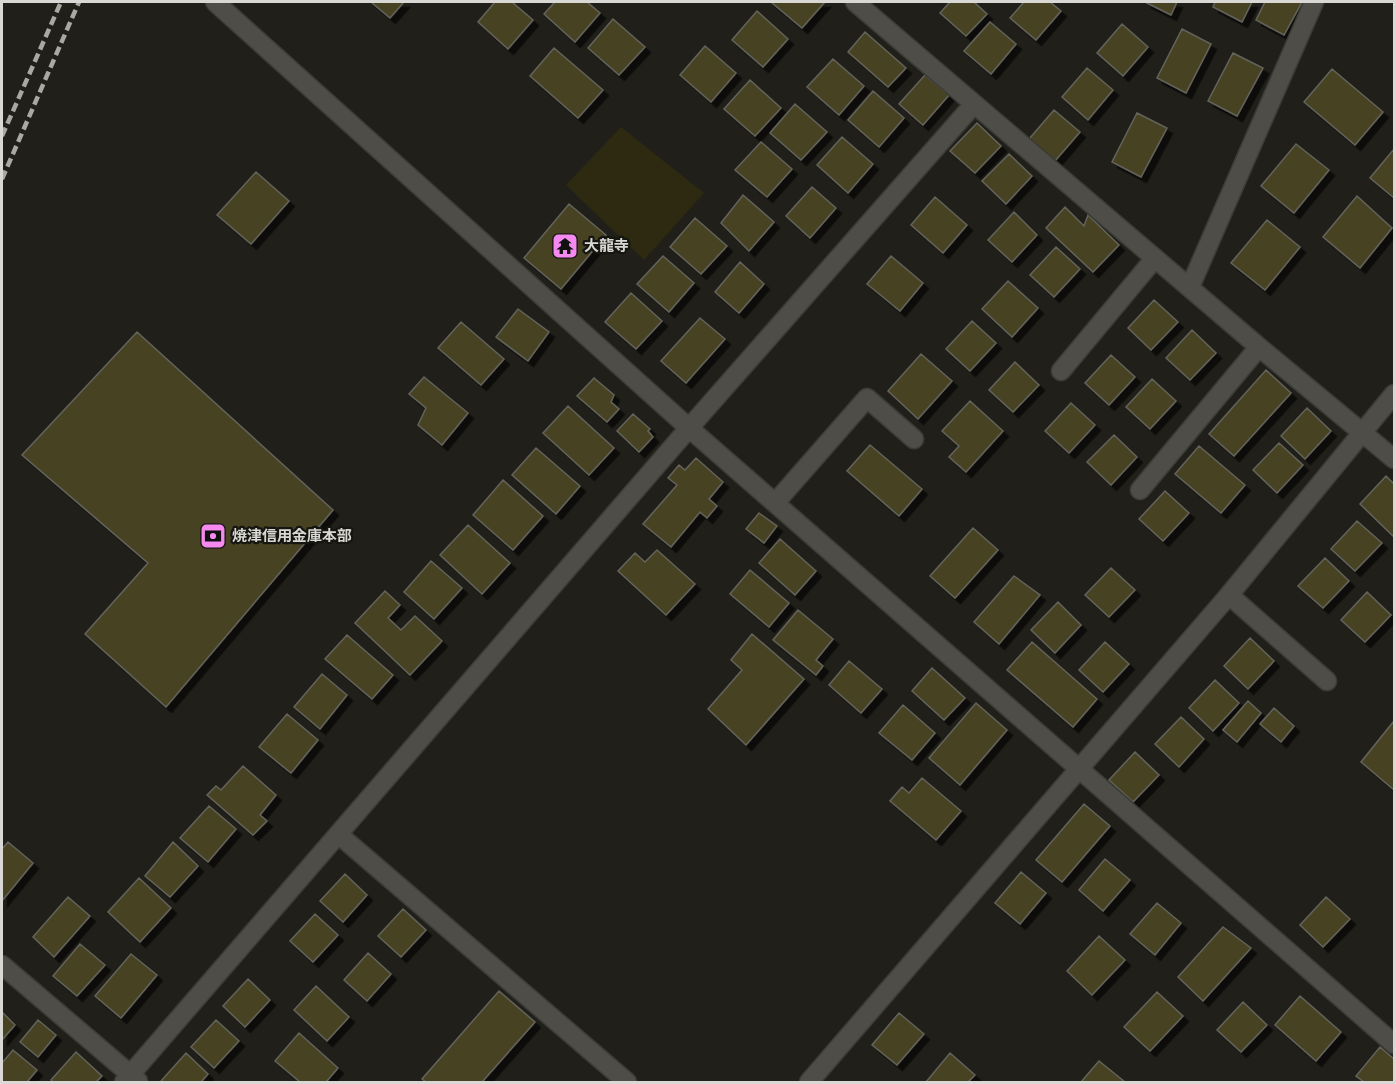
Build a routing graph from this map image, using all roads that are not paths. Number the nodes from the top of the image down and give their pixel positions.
1 (215, 2) edge
2 (855, 2) edge
3 (1314, 2) edge
4 (974, 105) junction
5 (1155, 258) junction
6 (1190, 287) junction
7 (1260, 347) junction
8 (1061, 371) dead end
9 (1395, 394) edge
10 (689, 428) junction
11 (1362, 431) junction
12 (914, 439) dead end
13 (1395, 459) edge
14 (1140, 490) dead end
15 (775, 503) junction
16 (1229, 595) junction
17 (1327, 681) dead end
18 (1079, 768) junction
19 (338, 834) junction
20 (2, 964) edge
21 (1395, 1044) edge
22 (131, 1080) edge
23 (627, 1083) edge
24 (808, 1083) edge

1 - 10 street
2 - 4 street
3 - 6 street
4 - 5 street
4 - 10 street
5 - 6 street
5 - 8 street
6 - 7 street
7 - 11 street
7 - 14 street
9 - 11 street
10 - 15 street
10 - 19 street
11 - 13 street
11 - 16 street
12 - 15 street
15 - 18 street
16 - 17 street
16 - 18 street
18 - 21 street
18 - 24 street
19 - 22 street
19 - 23 street
20 - 22 street

